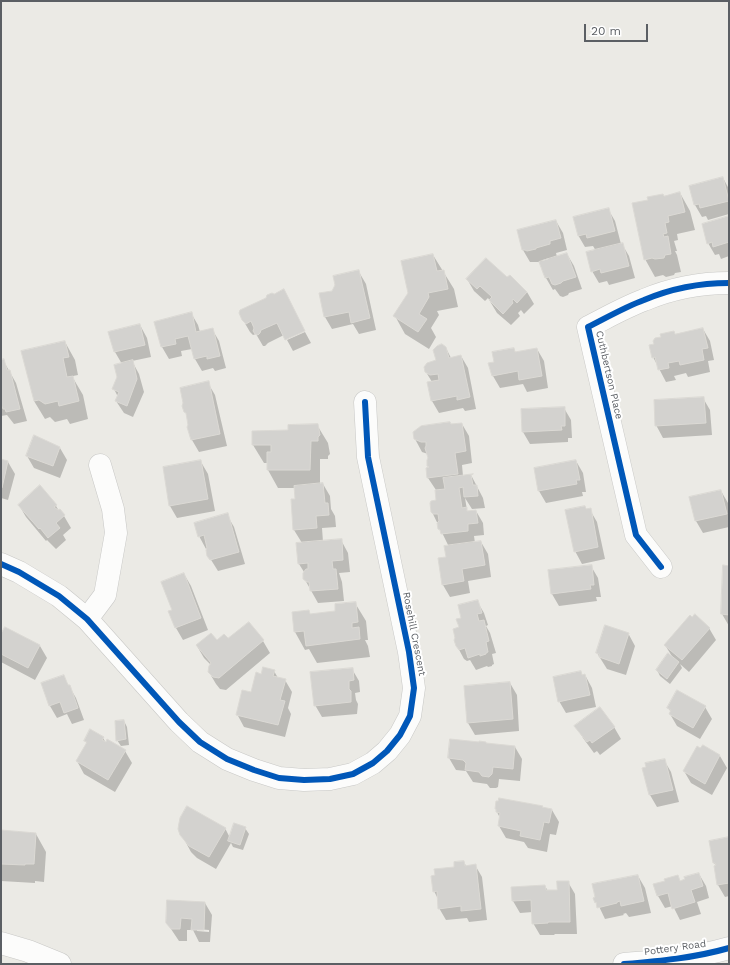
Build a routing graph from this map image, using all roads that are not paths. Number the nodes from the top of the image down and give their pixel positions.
1 (729, 283) edge
2 (365, 402) dead end
3 (100, 465) dead end
4 (1, 564) edge
5 (661, 567) dead end
6 (87, 619) junction
7 (1, 943) edge
8 (729, 948) edge
9 (60, 964) edge
10 (624, 964) edge

1 - 5 street, Cuthbertson Place
2 - 6 street, Rosehill Crescent
3 - 6 street
4 - 6 street, Rosehill Crescent
7 - 9 street
8 - 10 street, Pottery Road

